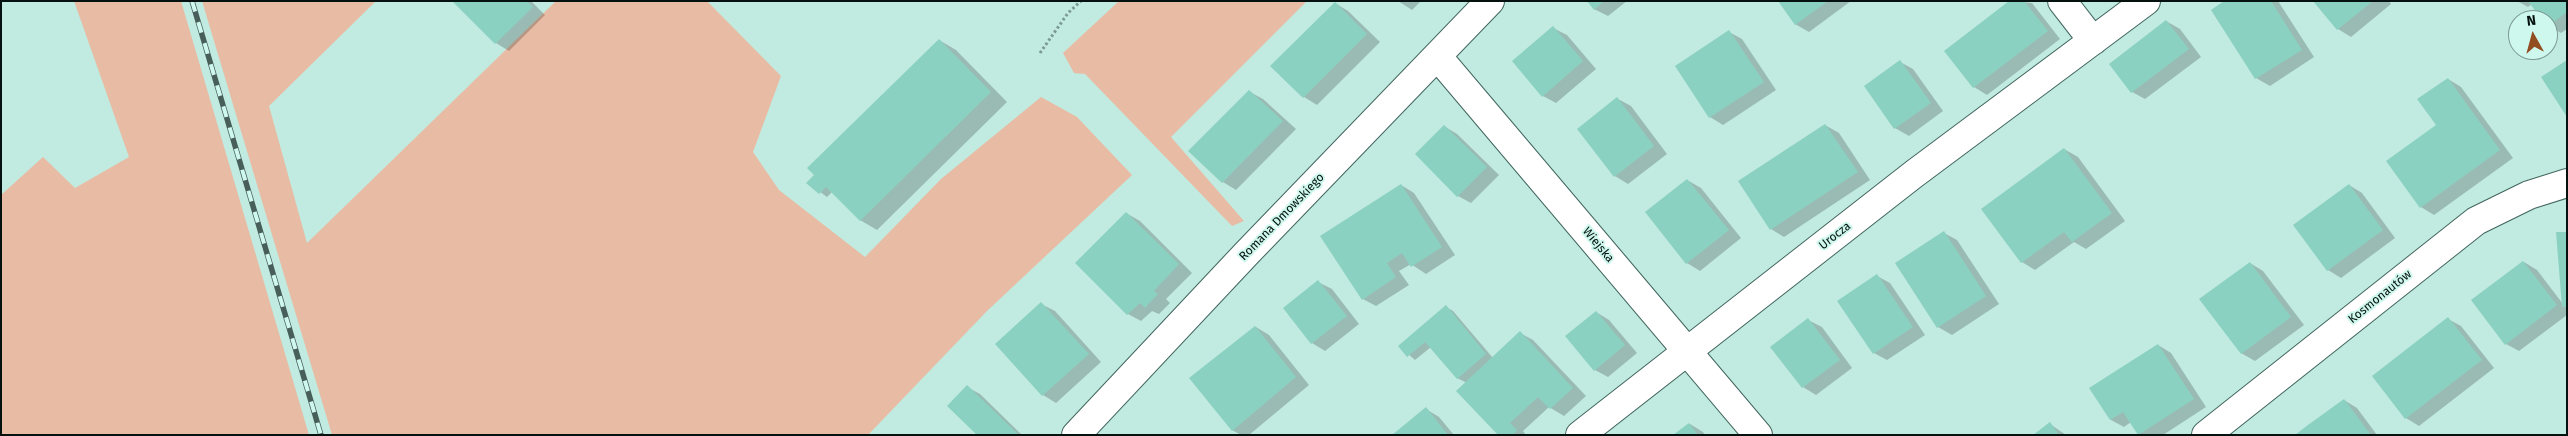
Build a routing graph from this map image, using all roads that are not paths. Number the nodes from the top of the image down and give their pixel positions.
1 (1490, 1) edge
2 (2062, 1) edge
3 (2146, 1) edge
4 (2093, 41) junction
5 (1438, 57) junction
6 (2567, 183) edge
7 (1689, 352) junction
8 (1076, 435) edge
9 (1580, 435) edge
10 (1758, 435) edge
11 (2206, 435) edge

1 - 5 street, Romana Dmowskiego
2 - 4 street
3 - 4 street, Urocza
4 - 7 street, Urocza
5 - 7 street, Wiejska
5 - 8 street, Romana Dmowskiego
6 - 11 street, Kosmonautów
7 - 9 street, Urocza
7 - 10 street, Wiejska

